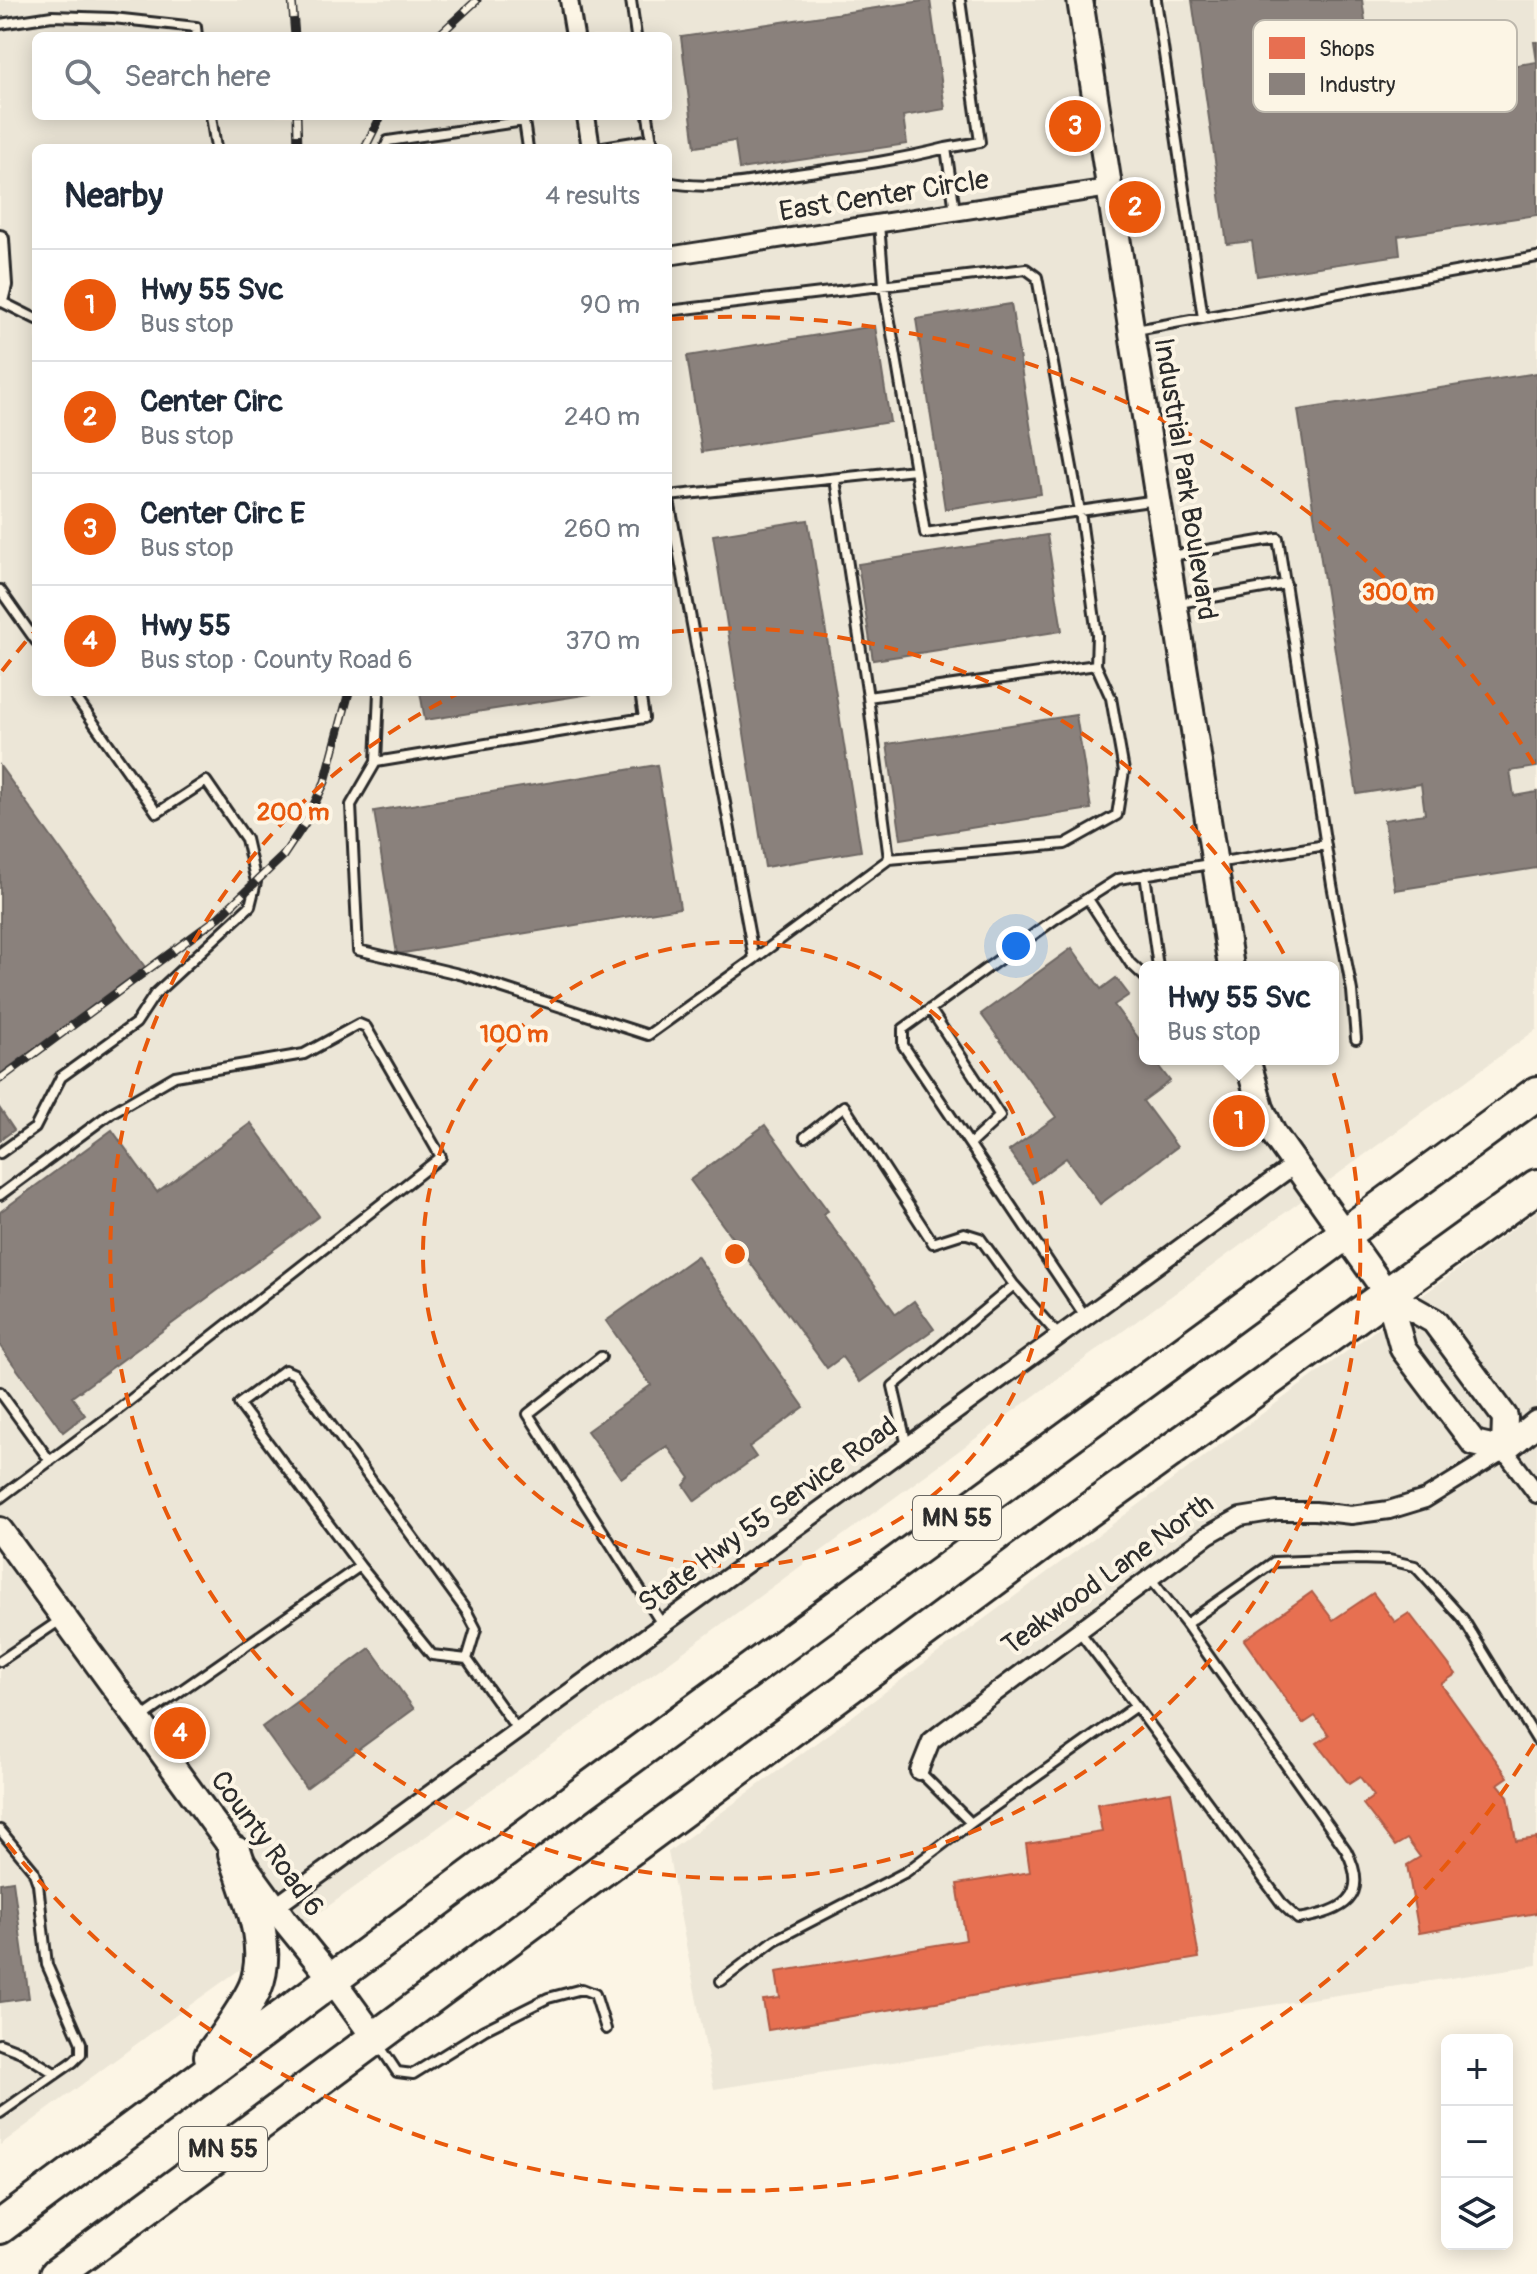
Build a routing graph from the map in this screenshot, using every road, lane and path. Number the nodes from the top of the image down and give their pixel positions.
1 (569, 0) edge
2 (631, 0) edge
3 (960, 0) edge
4 (1080, 0) edge
5 (1156, 0) edge
6 (0, 24) edge
7 (197, 32) edge
8 (574, 32) edge
9 (635, 32) edge
10 (212, 120) edge
11 (587, 120) edge
12 (649, 120) edge
13 (653, 143) edge
14 (215, 144) edge
15 (387, 144) edge
16 (527, 144) edge
17 (590, 144) edge
18 (946, 148) junction
19 (672, 183) edge
20 (1109, 188) junction
21 (955, 211) junction
22 (879, 223) junction
23 (0, 239) edge
24 (672, 255) edge
25 (1537, 257) edge
26 (884, 286) junction
27 (0, 299) edge
28 (672, 311) edge
29 (32, 317) edge
30 (1203, 318) junction
31 (1131, 331) junction
32 (915, 470) junction
33 (835, 479) junction
34 (672, 496) edge
35 (1158, 500) junction
36 (1080, 511) junction
37 (672, 518) edge
38 (1166, 556) junction
39 (1286, 584) junction
40 (0, 590) edge
41 (1174, 604) junction
42 (32, 635) edge
43 (1096, 665) junction
44 (75, 696) edge
45 (379, 696) edge
46 (641, 696) edge
47 (868, 697) junction
48 (376, 762) junction
49 (1326, 845) junction
50 (889, 859) junction
51 (1215, 864) junction
52 (1145, 874) junction
53 (1088, 899) junction
54 (754, 959) junction
55 (1157, 961) edge
56 (1230, 961) edge
57 (1139, 971) edge
58 (930, 1009) junction
59 (1356, 1039) dead end
60 (1249, 1065) edge
61 (1537, 1093) edge
62 (805, 1137) dead end
63 (970, 1144) junction
64 (0, 1153) edge
65 (1294, 1165) junction
66 (1537, 1186) edge
67 (0, 1195) edge
68 (1343, 1234) junction
69 (1014, 1285) junction
70 (1388, 1295) junction
71 (1085, 1316) junction
72 (1059, 1336) junction
73 (601, 1357) dead end
74 (0, 1392) edge
75 (1537, 1423) edge
76 (907, 1446) junction
77 (1504, 1450) junction
78 (50, 1461) junction
79 (1537, 1494) edge
80 (0, 1498) edge
81 (0, 1530) edge
82 (360, 1566) junction
83 (1150, 1578) junction
84 (64, 1618) junction
85 (662, 1624) junction
86 (1186, 1624) junction
87 (1079, 1631) junction
88 (467, 1659) junction
89 (0, 1661) edge
90 (1136, 1706) junction
91 (138, 1720) junction
92 (517, 1729) junction
93 (1537, 1740) edge
94 (919, 1771) joint
95 (971, 1823) junction
96 (0, 1830) edge
97 (235, 1853) junction
98 (275, 1907) junction
99 (332, 1979) junction
100 (721, 1981) dead end
101 (606, 2029) dead end
102 (374, 2037) junction
103 (0, 2044) edge
104 (56, 2074) junction
105 (191, 2084) junction
106 (0, 2113) edge
107 (0, 2227) edge
108 (57, 2274) edge

1 - 8 street
2 - 9 lane
3 - 18 lane
4 - 20 street, Industrial Park Boulevard
5 - 30 lane
6 - 7 lane
10 - 14 lane
11 - 17 street
12 - 13 lane
15 - 16 lane
18 - 19 lane
18 - 21 lane
20 - 21 street, East Center Circle
20 - 31 street, Industrial Park Boulevard
21 - 22 street, East Center Circle
22 - 24 street, East Center Circle
22 - 26 lane
23 - 27 street
25 - 30 lane
26 - 28 lane
26 - 32 lane
26 - 36 lane
27 - 29 lane
30 - 31 lane
31 - 35 street, Industrial Park Boulevard
32 - 33 lane
32 - 36 lane
33 - 34 lane
33 - 47 lane
35 - 36 lane
35 - 38 street, Industrial Park Boulevard
36 - 43 lane
37 - 54 lane
38 - 39 lane
38 - 41 street, Industrial Park Boulevard
39 - 41 lane
39 - 49 lane
40 - 42 lane
41 - 51 street, Industrial Park Boulevard
43 - 47 lane
43 - 50 lane
44 - 64 lane
45 - 48 lane
46 - 48 lane
47 - 50 lane
48 - 54 lane
49 - 51 lane
49 - 59 lane
50 - 54 lane
51 - 52 lane
51 - 56 street, Industrial Park Boulevard
52 - 53 lane
52 - 55 lane
53 - 57 lane
53 - 58 lane
58 - 63 lane
58 - 63 lane
60 - 65 street
61 - 68 highway, MN 55
62 - 69 lane
63 - 71 lane
65 - 68 street
65 - 71 street, State Hwy 55 Service Road
66 - 70 highway, MN 55
67 - 78 lane
68 - 70 street
68 - 99 highway, MN 55
69 - 72 lane
69 - 76 lane
70 - 77 street
70 - 77 street
70 - 102 highway, MN 55
71 - 72 street, State Hwy 55 Service Road
72 - 76 street, State Hwy 55 Service Road
73 - 85 lane
74 - 78 lane
75 - 77 street, Teakwood Lane North
76 - 85 street, State Hwy 55 Service Road
77 - 79 street
77 - 83 street, Teakwood Lane North
78 - 80 lane
81 - 84 street, County Road 6
82 - 88 lane
82 - 88 lane
82 - 91 lane
83 - 86 lane
83 - 87 street, Teakwood Lane North
84 - 89 lane
84 - 91 street, County Road 6
85 - 92 street, State Hwy 55 Service Road
86 - 90 lane
86 - 93 lane
87 - 90 lane
87 - 94 street, Teakwood Lane North
88 - 92 lane
90 - 95 lane
91 - 97 street, County Road 6
92 - 98 street, State Hwy 55 Service Road
94 - 95 lane
95 - 100 lane
96 - 104 lane
97 - 98 street, County Road 6
97 - 105 highway
98 - 99 street, County Road 6
99 - 102 street, County Road 6
99 - 105 highway, MN 55
101 - 102 lane
102 - 108 highway, MN 55
103 - 104 lane
104 - 106 lane
105 - 107 highway, MN 55

